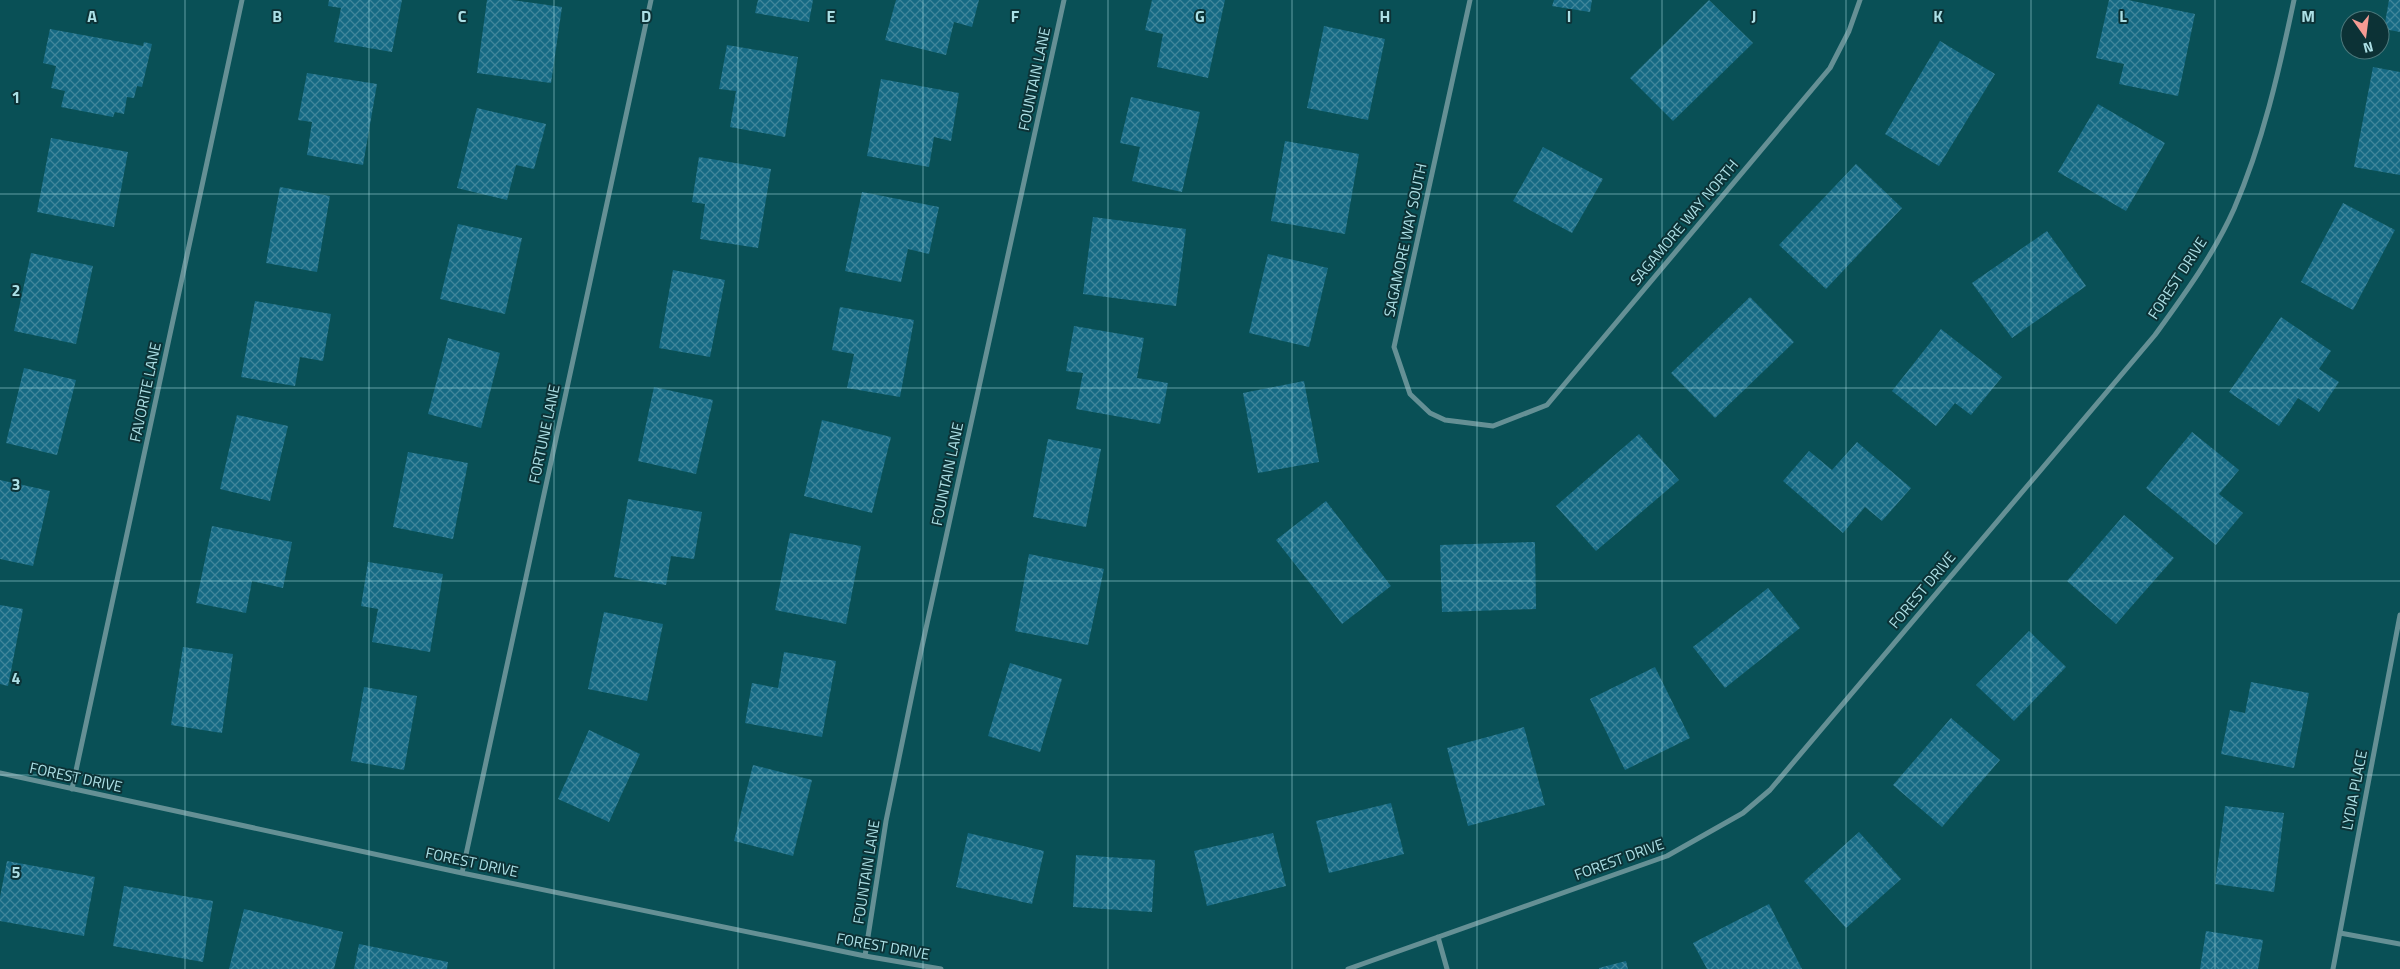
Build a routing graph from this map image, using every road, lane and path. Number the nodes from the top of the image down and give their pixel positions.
1 (242, 0) edge
2 (651, 0) edge
3 (1064, 0) edge
4 (1470, 0) edge
5 (1860, 0) edge
6 (2294, 0) edge
7 (1493, 426) joint
8 (2400, 615) edge
9 (0, 773) edge
10 (72, 789) junction
11 (462, 873) junction
12 (2340, 932) junction
13 (1438, 937) junction
14 (2400, 944) edge
15 (866, 956) junction
16 (941, 969) edge
17 (1348, 969) edge
18 (1447, 969) edge
19 (2333, 969) edge

1 - 10 street, FAVORITE LANE
2 - 11 street, FORTUNE LANE
3 - 15 street, FOUNTAIN LANE
4 - 7 street, SAGAMORE WAY SOUTH
5 - 7 street, SAGAMORE WAY NORTH
6 - 13 street, FOREST DRIVE
8 - 12 street, LYDIA PLACE
9 - 10 street, FOREST DRIVE
10 - 11 street, FOREST DRIVE
11 - 15 street, FOREST DRIVE
12 - 14 street
12 - 19 street, LYDIA PLACE
13 - 17 street, FOREST DRIVE
13 - 18 street
15 - 16 street, FOREST DRIVE

